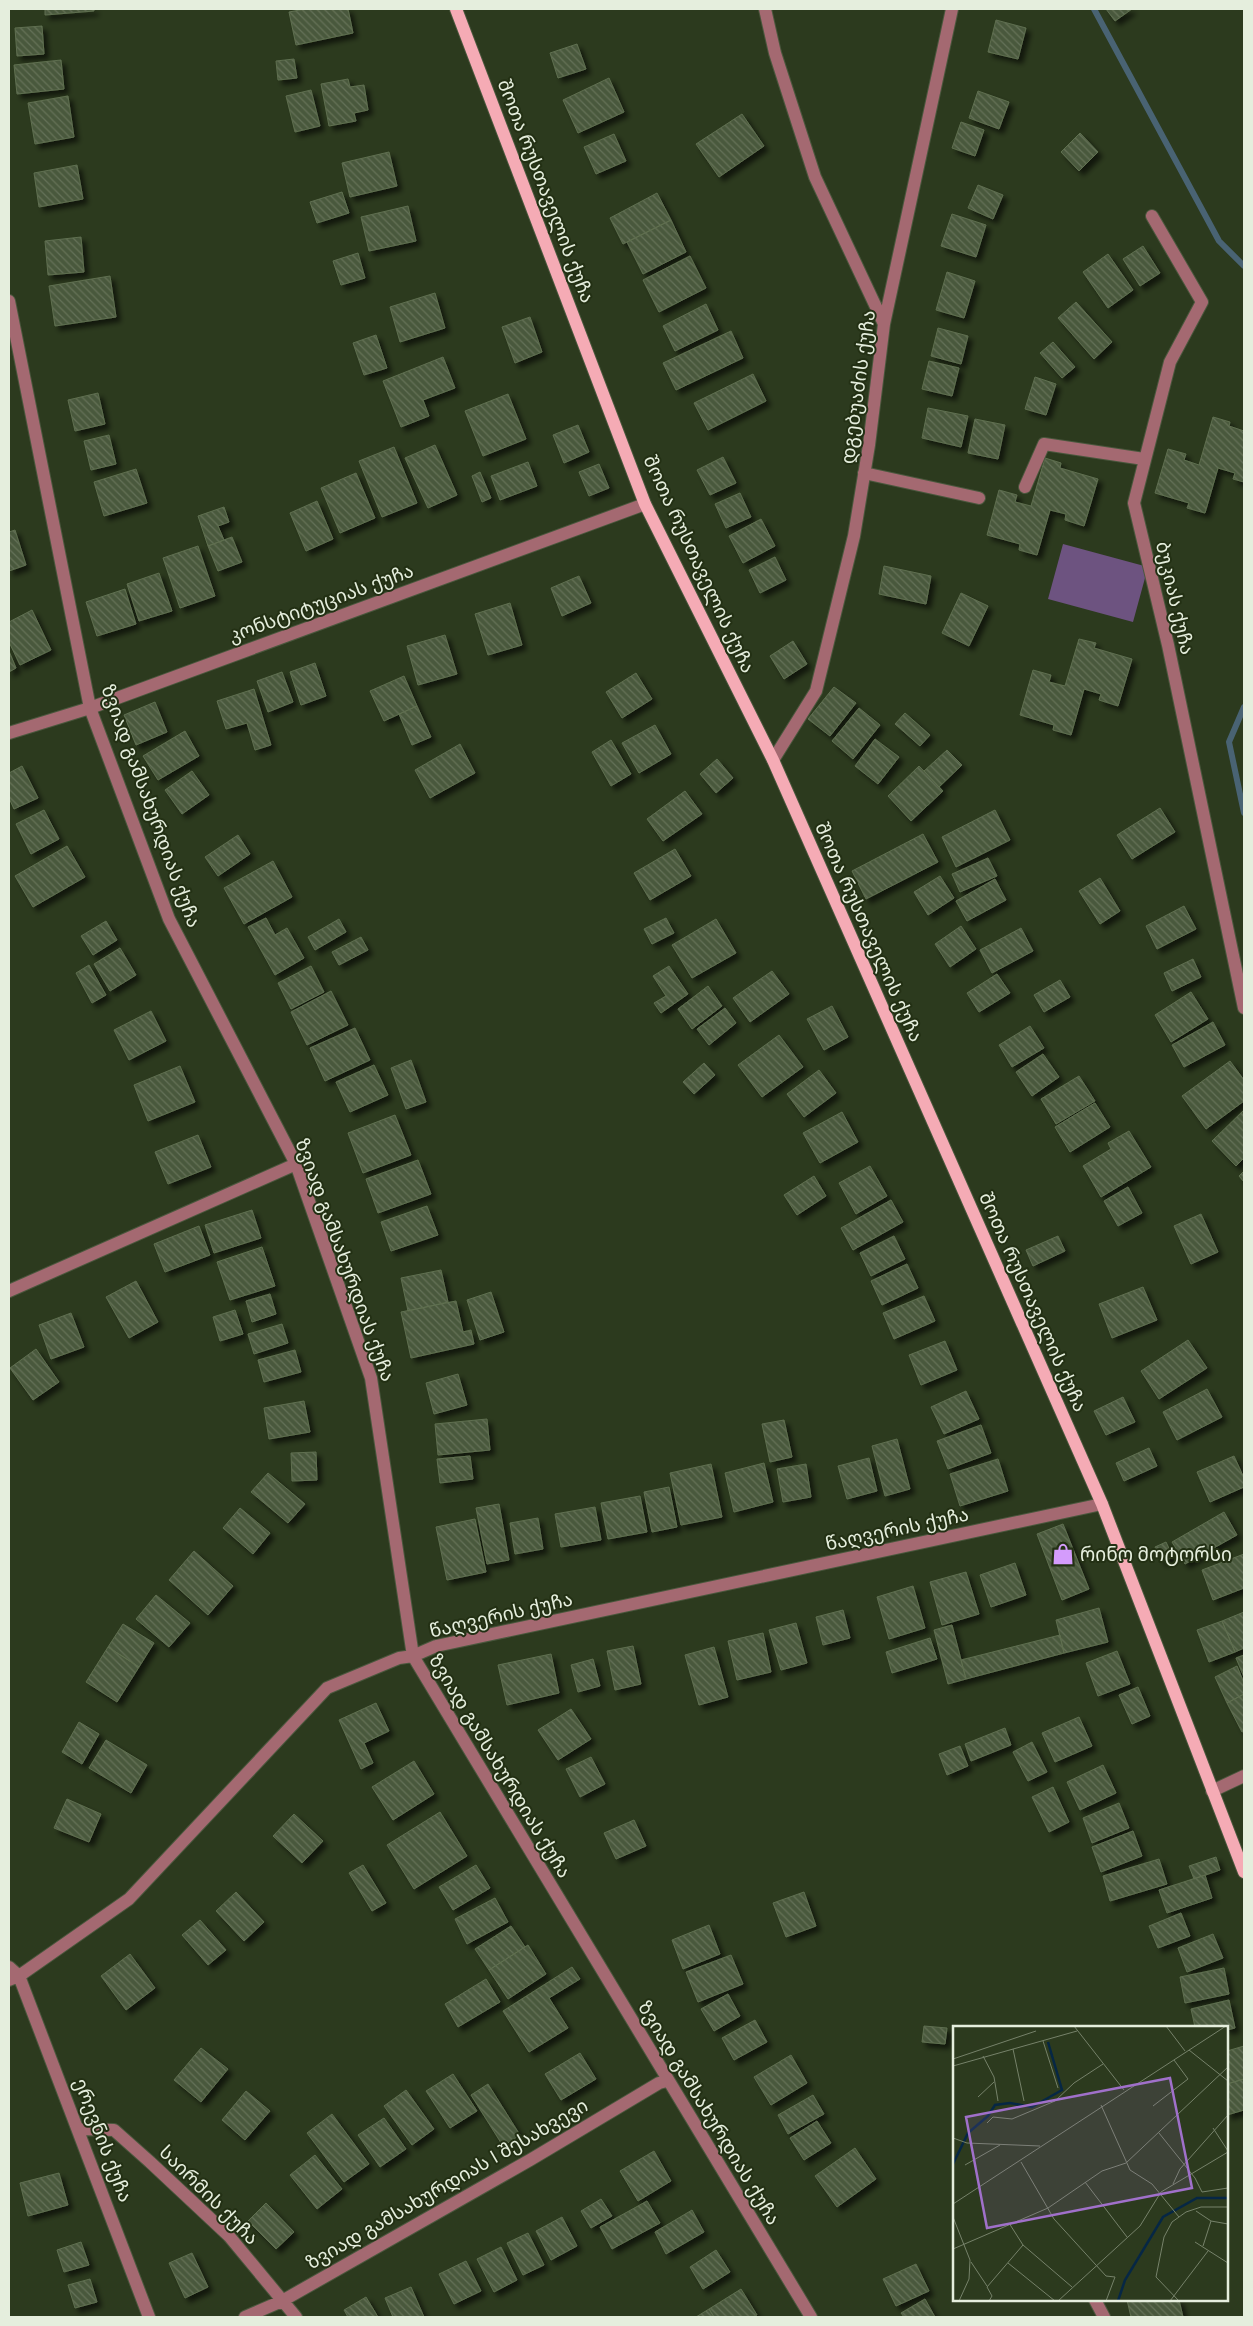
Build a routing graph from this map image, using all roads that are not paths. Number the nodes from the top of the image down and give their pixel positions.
1 (456, 9) edge
2 (765, 9) edge
3 (952, 9) edge
4 (1152, 216) dead end
5 (9, 301) edge
6 (884, 324) junction
7 (1144, 459) junction
8 (864, 474) junction
9 (1025, 488) dead end
10 (979, 498) dead end
11 (645, 504) junction
12 (90, 708) junction
13 (9, 733) edge
14 (773, 760) junction
15 (1244, 1008) edge
16 (296, 1164) junction
17 (9, 1291) edge
18 (1102, 1504) junction
19 (413, 1656) junction
20 (1244, 1776) edge
21 (1212, 1791) junction
22 (1244, 1872) edge
23 (9, 1967) edge
24 (14, 1978) edge
25 (667, 2081) junction
26 (79, 2129) junction
27 (282, 2301) junction
28 (1096, 2301) edge
29 (149, 2317) edge
30 (244, 2317) edge
31 (296, 2317) edge
32 (811, 2317) edge
33 (1104, 2317) edge

1 - 11 main road, შოთა რუსთაველის ქუჩა
2 - 6 street
3 - 6 street, დგებუაძის ქუჩა
4 - 7 street, ბუკიას ქუჩა
5 - 12 street, ზვიად გამსახურდიას ქუჩა
6 - 8 street, დგებუაძის ქუჩა
7 - 9 street
7 - 15 street, ბუკიას ქუჩა
8 - 10 street
8 - 14 street, დგებუაძის ქუჩა
11 - 12 street, კონსტიტუციას ქუჩა
11 - 14 main road, შოთა რუსთაველის ქუჩა
12 - 13 street, კონსტიტუციას ქუჩა
12 - 16 street, ზვიად გამსახურდიას ქუჩა
14 - 18 main road, შოთა რუსთაველის ქუჩა
16 - 17 street
16 - 19 street, ზვიად გამსახურდიას ქუჩა
18 - 19 street, წაღვერის ქუჩა
18 - 21 main road, შოთა რუსთაველის ქუჩა
19 - 24 street, წაღვერის ქუჩა
19 - 25 street, ზვიად გამსახურდიას ქუჩა
20 - 21 street
21 - 22 main road, შოთა რუსთაველის ქუჩა
23 - 24 street
24 - 26 street, ერევნის ქუჩა
25 - 27 street, ზვიად გამსახურდიას I შესახვევი
25 - 32 street, ზვიად გამსახურდიას ქუჩა
26 - 27 street, საირმის ქუჩა
26 - 29 street, ერევნის ქუჩა
27 - 30 street, ზვიად გამსახურდიას I შესახვევი
27 - 31 street, საირმის ქუჩა
28 - 33 street

